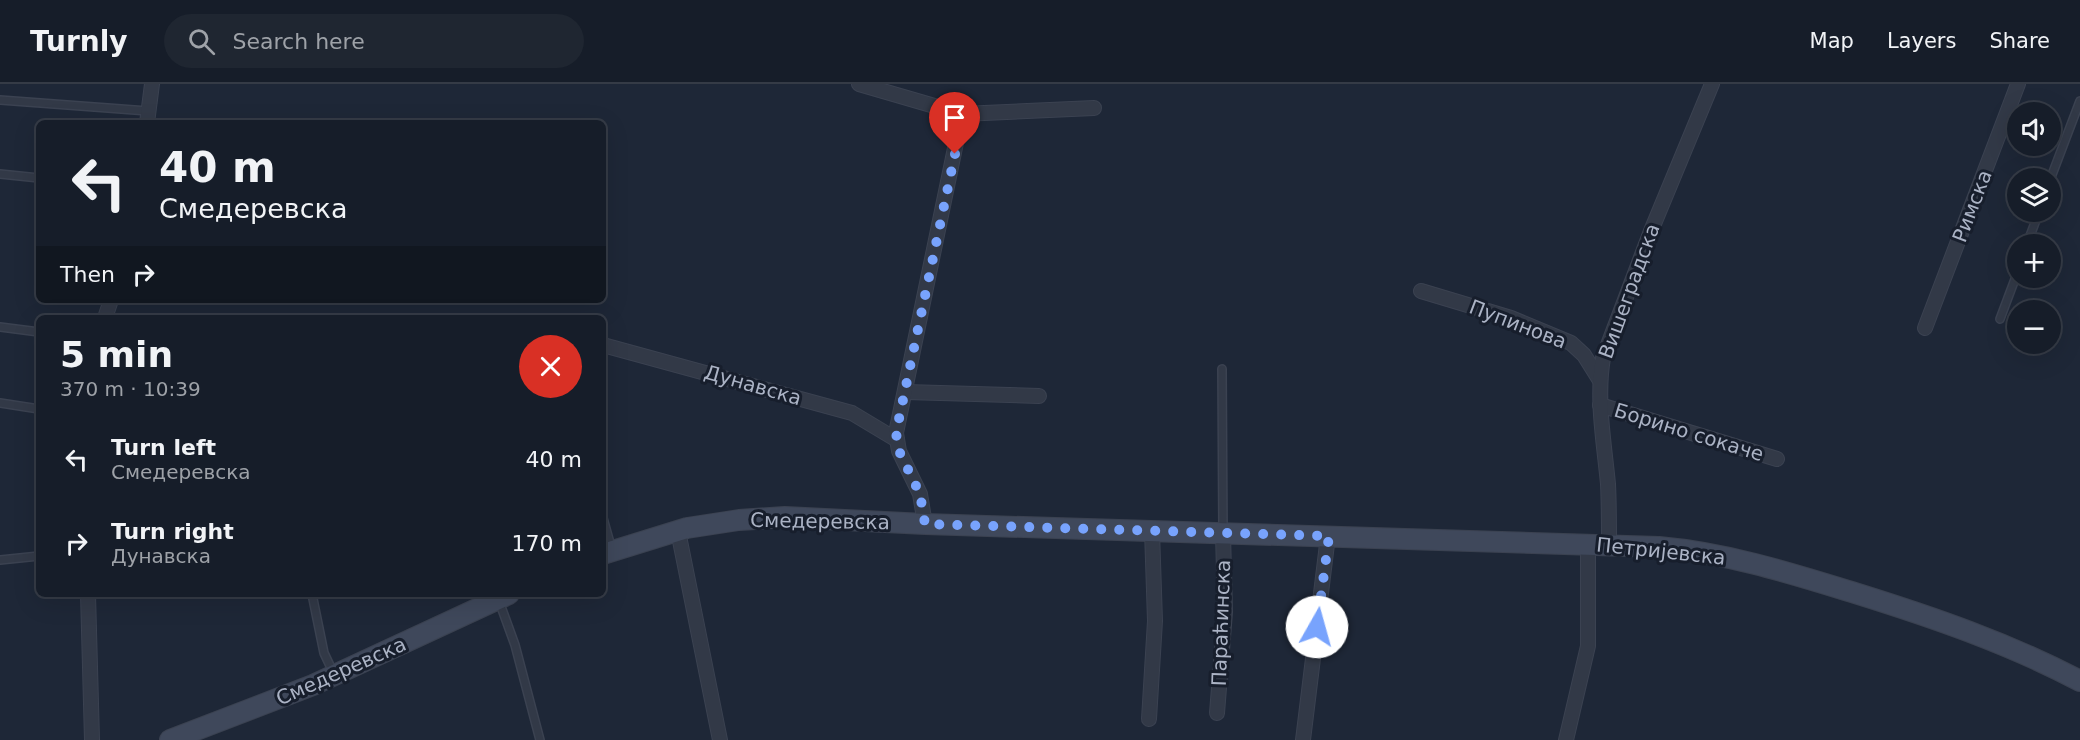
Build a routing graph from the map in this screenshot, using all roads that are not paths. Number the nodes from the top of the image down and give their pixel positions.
1 (152, 84) edge
2 (859, 84) edge
3 (1712, 84) edge
4 (2018, 84) edge
5 (0, 100) edge
6 (2080, 101) edge
7 (1094, 108) dead end
8 (962, 114) junction
9 (148, 117) edge
10 (2055, 168) edge
11 (0, 174) edge
12 (36, 178) edge
13 (2012, 288) edge
14 (1421, 291) dead end
15 (2000, 319) dead end
16 (0, 327) edge
17 (1925, 327) dead end
18 (36, 332) edge
19 (606, 346) edge
20 (1222, 369) dead end
21 (1599, 379) junction
22 (906, 392) junction
23 (1039, 396) dead end
24 (0, 403) edge
25 (1600, 405) junction
26 (36, 409) edge
27 (897, 440) junction
28 (1777, 459) dead end
29 (925, 524) junction
30 (678, 531) junction
31 (1152, 531) junction
32 (1223, 534) junction
33 (1329, 536) junction
34 (1588, 544) junction
35 (1609, 544) junction
36 (608, 552) edge
37 (36, 556) edge
38 (0, 560) edge
39 (88, 597) edge
40 (313, 597) edge
41 (501, 597) edge
42 (503, 597) edge
43 (334, 676) junction
44 (2080, 681) edge
45 (1217, 713) dead end
46 (1149, 718) dead end
47 (92, 740) edge
48 (171, 740) edge
49 (540, 740) edge
50 (720, 740) edge
51 (1303, 740) edge
52 (1566, 740) edge

1 - 9 street
2 - 8 street
3 - 21 street, Вишеградска
4 - 17 street, Римска
5 - 9 lane
6 - 10 lane
7 - 8 street
8 - 22 street
11 - 12 lane
13 - 15 lane
14 - 21 street, Пупинова
16 - 18 lane
19 - 27 street, Дунавска
20 - 32 lane
21 - 25 street, Вишеградска
22 - 23 street
22 - 27 street
24 - 26 lane
25 - 28 street, Борино сокаче
25 - 35 street, Вишеградска
27 - 29 street
29 - 30 main road, Смедеревска
29 - 31 main road, Смедеревска
30 - 36 main road, Смедеревска
30 - 50 street
31 - 32 main road, Смедеревска
31 - 46 street
32 - 33 main road, Смедеревска
32 - 45 street, Параћинска
33 - 34 main road, Петријевска
33 - 51 street
34 - 35 main road, Петријевска
34 - 52 street
35 - 44 main road, Петријевска
37 - 38 lane
39 - 47 street
40 - 43 lane
41 - 43 main road, Смедеревска
42 - 49 lane
43 - 48 main road, Смедеревска

